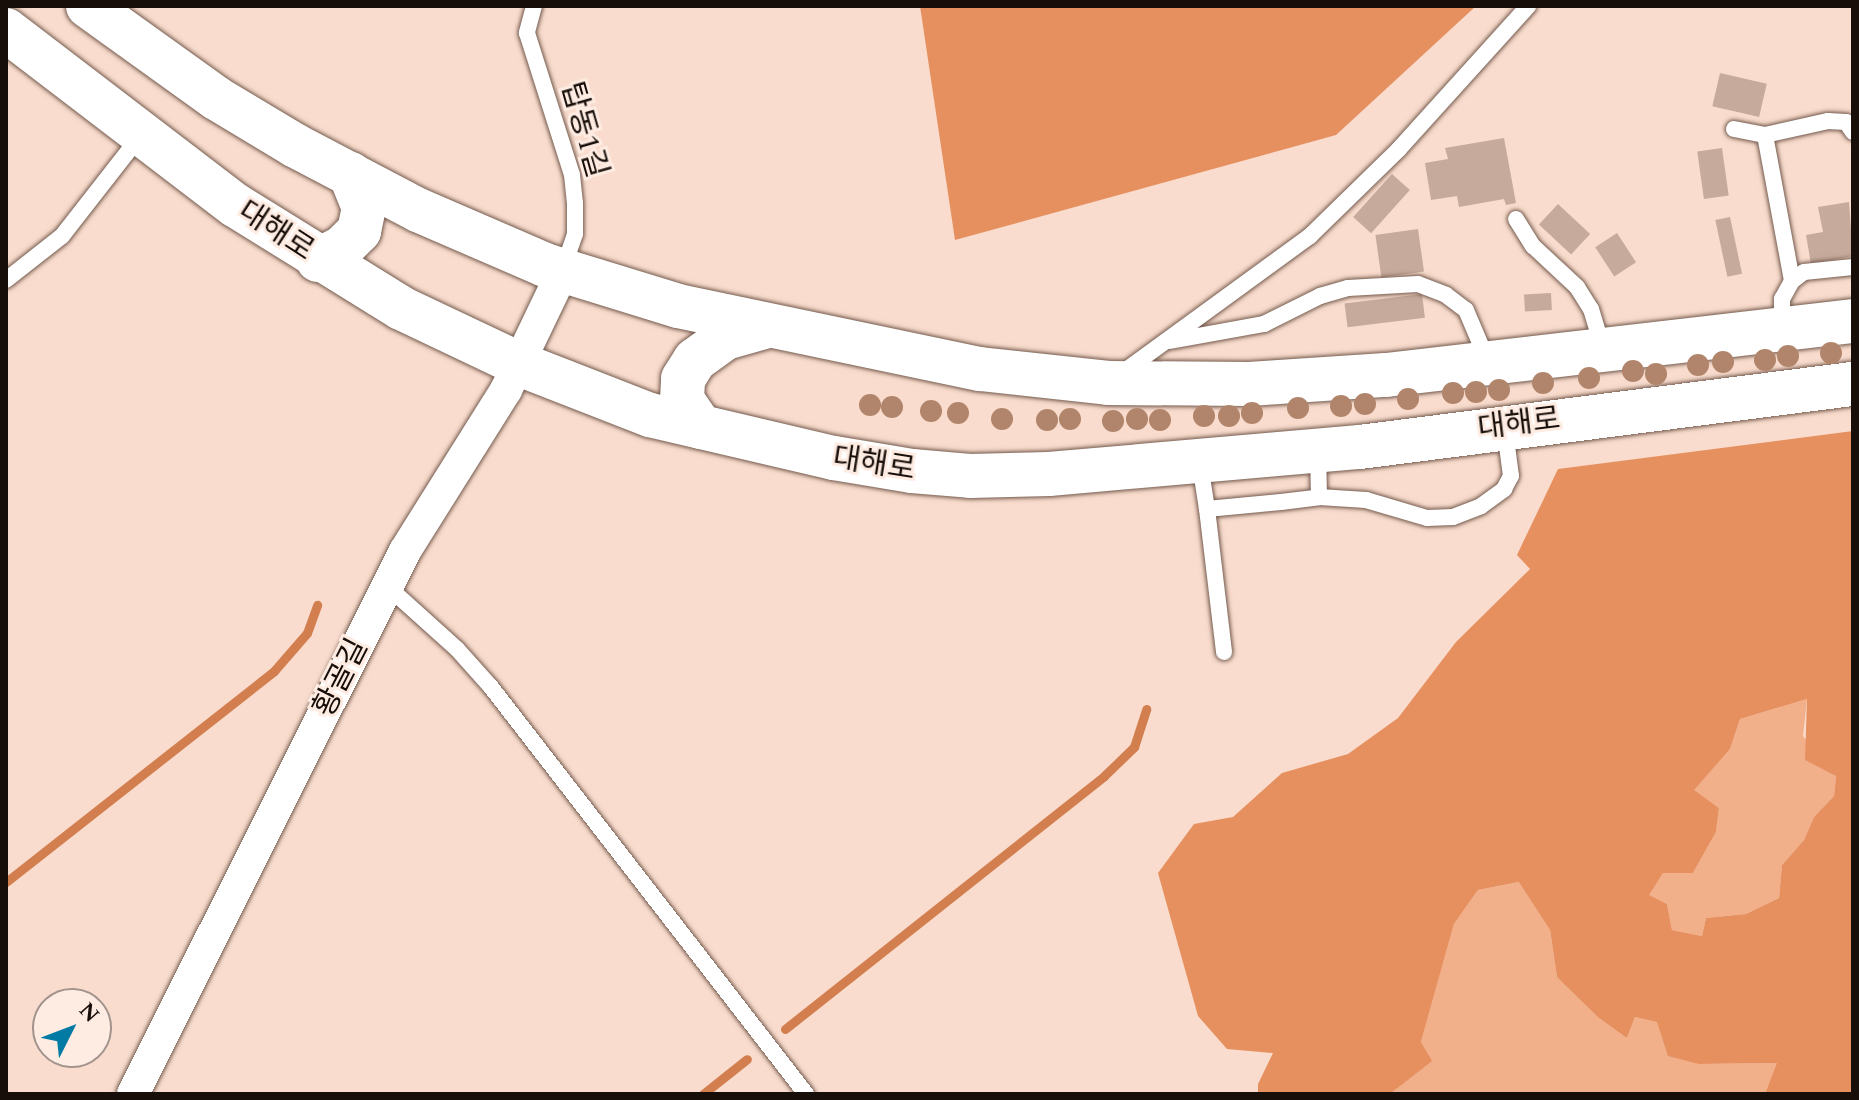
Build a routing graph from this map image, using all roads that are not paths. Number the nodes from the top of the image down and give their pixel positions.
1 (88, 6) edge
2 (534, 6) edge
3 (1528, 6) edge
4 (6, 30) edge
5 (6, 39) edge
6 (66, 77) junction
7 (1734, 129) dead end
8 (1853, 132) edge
9 (140, 135) junction
10 (1765, 135) junction
11 (350, 174) junction
12 (1516, 219) dead end
13 (318, 260) junction
14 (1853, 267) edge
15 (563, 271) junction
16 (6, 280) edge
17 (1792, 281) junction
18 (1853, 321) edge
19 (768, 326) junction
20 (1783, 329) junction
21 (1169, 341) junction
22 (1603, 350) junction
23 (1489, 363) junction
24 (519, 364) junction
25 (1108, 383) junction
26 (1853, 384) edge
27 (1504, 426) junction
28 (701, 427) junction
29 (1318, 450) junction
30 (1199, 459) junction
31 (1319, 497) junction
32 (1207, 509) junction
33 (387, 586) junction
34 (1224, 652) dead end
35 (133, 1094) edge
36 (806, 1094) edge

1 - 11 highway
2 - 15 lane, 탑동1길
3 - 21 lane
4 - 6 highway, 대해로
5 - 6 highway
6 - 9 highway, 대해로
7 - 10 lane
8 - 10 lane
9 - 13 highway, 대해로
9 - 16 lane
10 - 17 lane
11 - 13 highway
11 - 15 highway
12 - 22 lane
13 - 24 highway, 대해로
14 - 17 lane
15 - 19 highway
15 - 24 street, 황골길
17 - 20 lane
18 - 20 highway
19 - 25 highway
19 - 28 highway
20 - 22 highway
21 - 23 lane
21 - 25 lane
22 - 23 highway
23 - 25 highway
24 - 28 highway, 대해로
24 - 33 street, 황골길
26 - 27 highway, 대해로
27 - 29 highway, 대해로
27 - 31 lane
28 - 30 highway, 대해로
29 - 30 highway, 대해로
29 - 31 lane
30 - 32 lane
31 - 32 lane
32 - 34 lane
33 - 35 street, 황골길
33 - 36 lane

